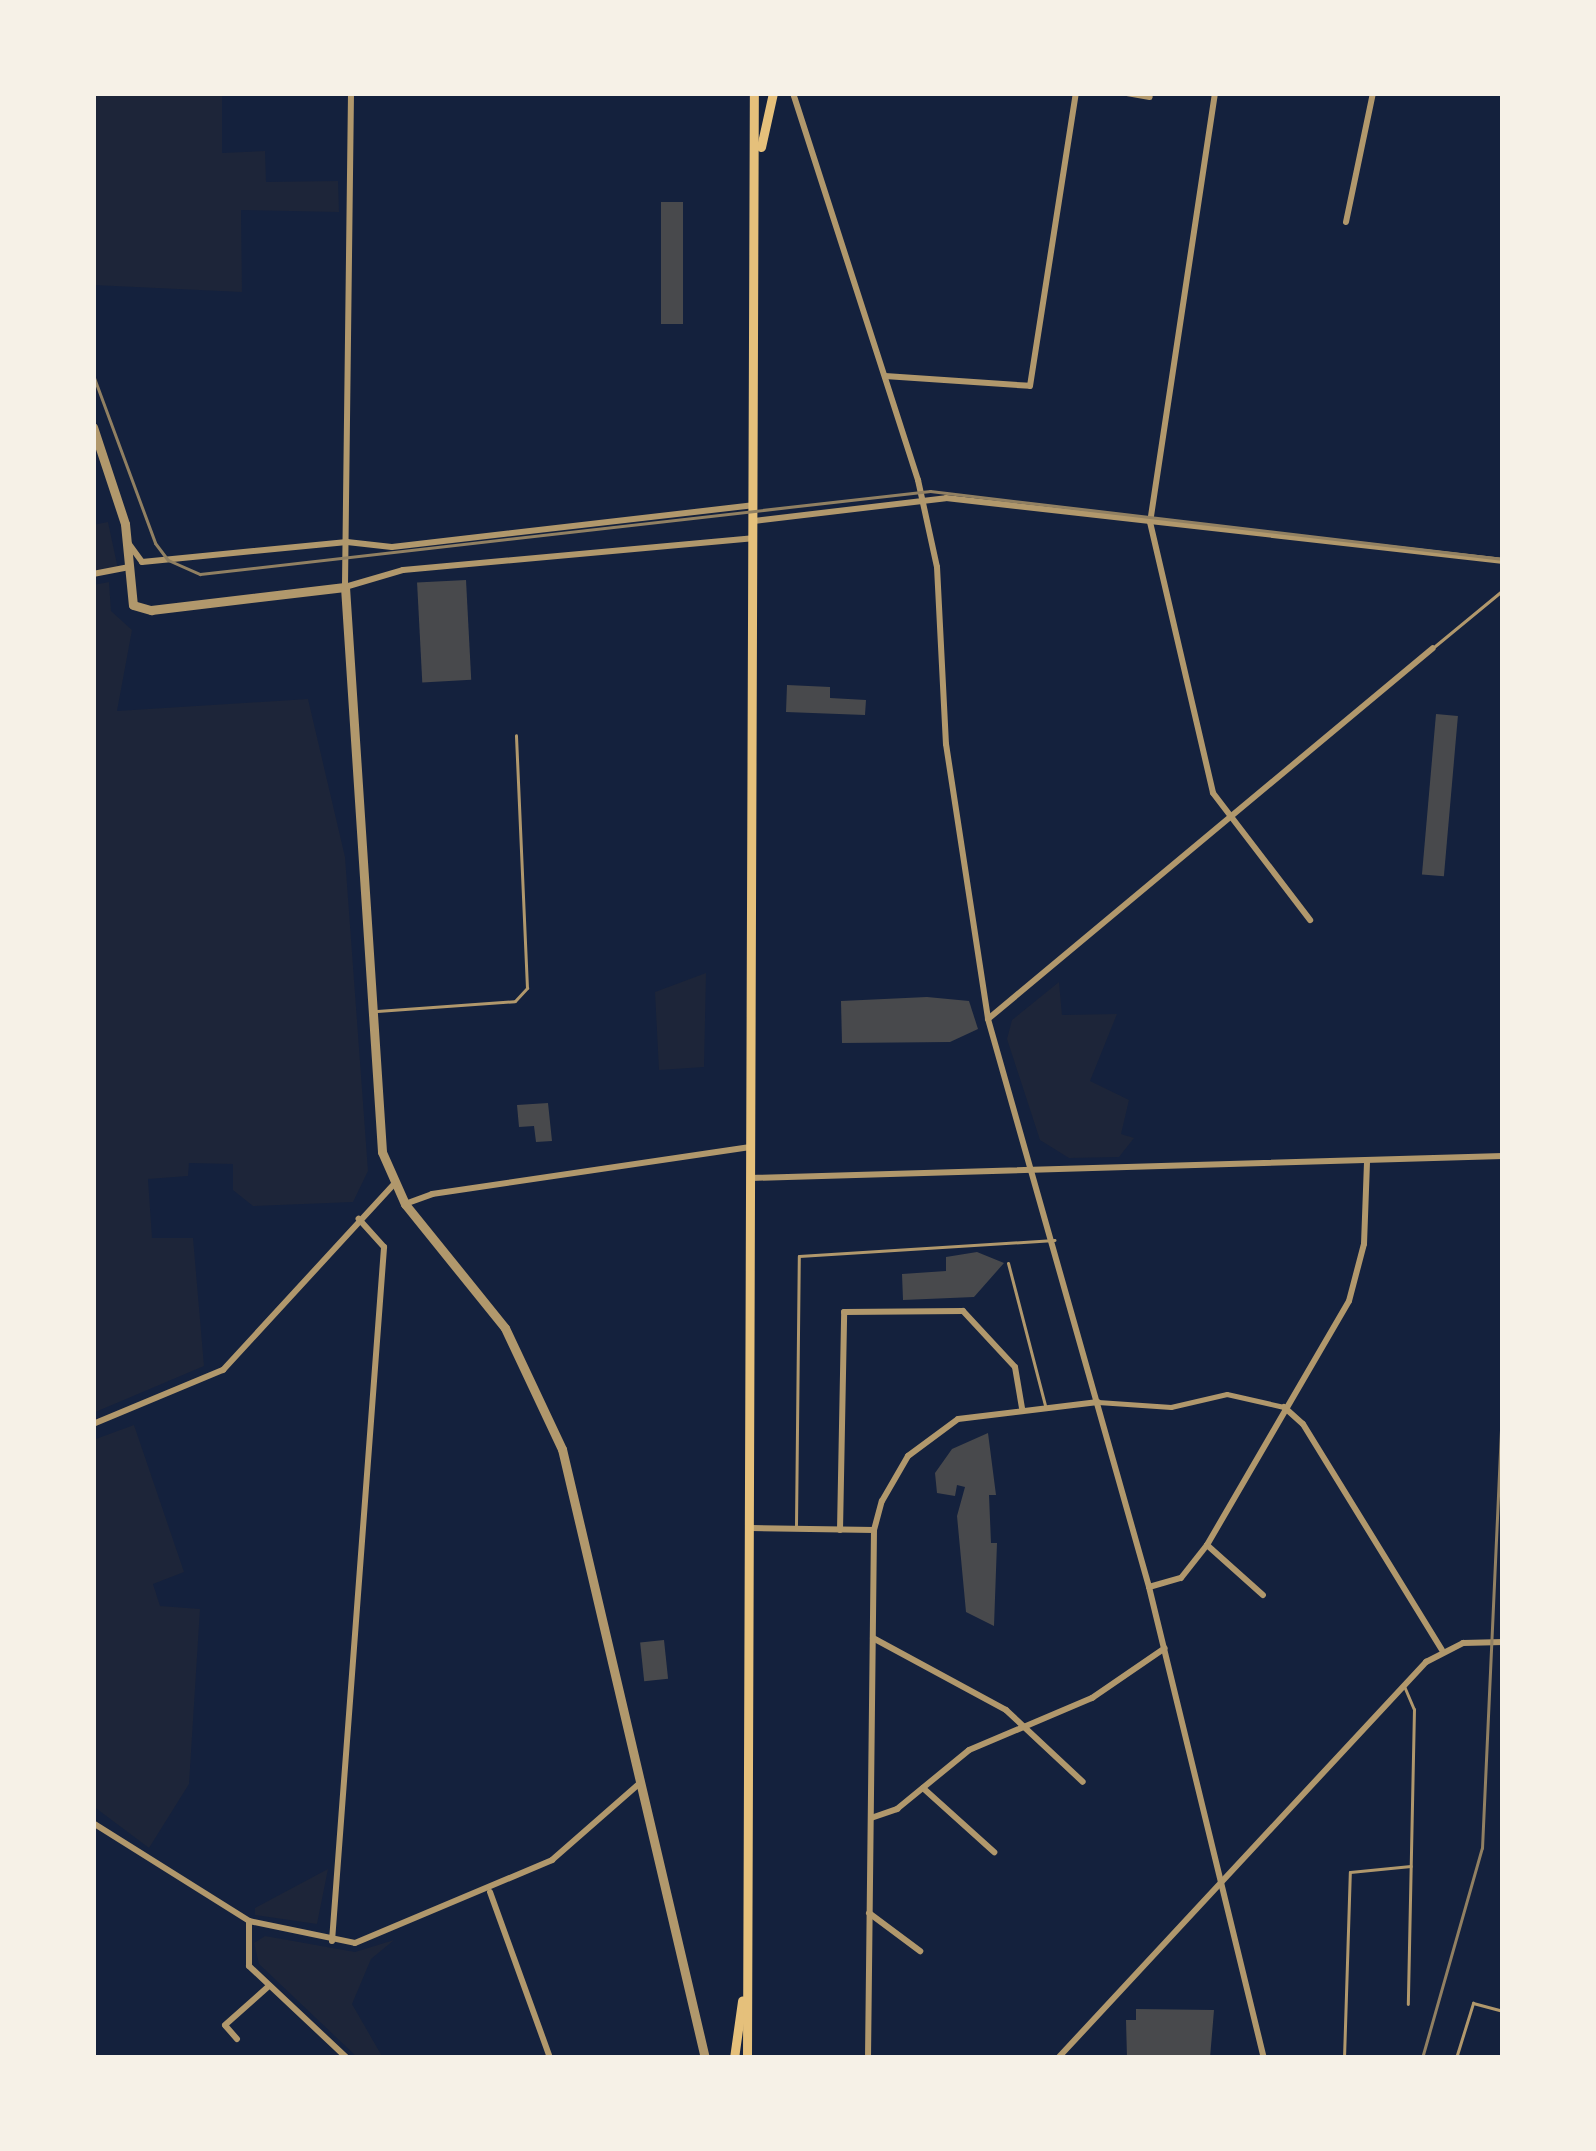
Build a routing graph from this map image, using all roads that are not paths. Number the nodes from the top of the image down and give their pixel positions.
1 (351, 93) edge
2 (754, 93) edge
3 (773, 93) edge
4 (793, 93) edge
5 (1076, 93) edge
6 (1127, 93) edge
7 (1215, 93) edge
8 (1373, 93) edge
9 (1150, 97) dead end
10 (758, 171) junction
11 (1346, 222) dead end
12 (885, 376) junction
13 (93, 427) edge
14 (921, 498) junction
15 (754, 505) junction
16 (754, 521) junction
17 (1150, 523) junction
18 (753, 538) junction
19 (128, 541) junction
20 (347, 542) junction
21 (1503, 561) edge
22 (125, 568) junction
23 (93, 574) edge
24 (345, 587) junction
25 (1503, 590) edge
26 (1433, 648) joint
27 (516, 735) dead end
28 (1228, 818) junction
29 (1503, 833) edge
30 (1310, 920) dead end
31 (374, 1011) junction
32 (988, 1019) junction
33 (749, 1147) junction
34 (1503, 1156) edge
35 (1367, 1160) junction
36 (1037, 1170) junction
37 (749, 1178) junction
38 (392, 1185) junction
39 (405, 1204) junction
40 (359, 1219) junction
41 (1054, 1240) junction
42 (1008, 1263) dead end
43 (1098, 1402) junction
44 (1045, 1407) junction
45 (1284, 1407) junction
46 (1022, 1408) junction
47 (93, 1424) edge
48 (747, 1528) junction
49 (796, 1528) junction
50 (839, 1530) junction
51 (874, 1530) junction
52 (1207, 1545) junction
53 (1149, 1586) junction
54 (1263, 1595) dead end
55 (873, 1638) junction
56 (1503, 1642) edge
57 (1165, 1648) junction
58 (1442, 1649) junction
59 (1402, 1685) junction
60 (1021, 1726) junction
61 (641, 1782) junction
62 (1083, 1782) dead end
63 (923, 1788) junction
64 (871, 1818) junction
65 (93, 1823) edge
66 (994, 1852) dead end
67 (1413, 1865) junction
68 (1225, 1875) junction
69 (490, 1892) junction
70 (869, 1912) junction
71 (249, 1921) junction
72 (332, 1942) junction
73 (920, 1951) dead end
74 (269, 1986) junction
75 (742, 2001) junction
76 (1408, 2004) dead end
77 (1503, 2011) edge
78 (237, 2039) dead end
79 (346, 2058) edge
80 (550, 2058) edge
81 (705, 2058) edge
82 (734, 2058) edge
83 (748, 2058) edge
84 (868, 2058) edge
85 (1058, 2058) edge
86 (1264, 2058) edge
87 (1344, 2058) edge
88 (1456, 2058) edge

1 - 20 street
2 - 10 main road
3 - 10 main road
4 - 12 street
5 - 12 street
6 - 9 street
7 - 17 street
8 - 11 street
10 - 15 main road
12 - 14 street
13 - 19 street
14 - 16 street
14 - 17 street
14 - 32 street
15 - 16 main road
15 - 20 street
16 - 18 main road
17 - 21 street
17 - 28 street
18 - 24 street
18 - 33 main road
19 - 20 street
19 - 22 street
20 - 24 street
22 - 23 street
22 - 24 street
24 - 31 street
25 - 26 lane
26 - 28 street
27 - 31 lane
28 - 30 street
28 - 32 street
29 - 34 street
31 - 38 street
32 - 36 street
33 - 37 main road
33 - 39 street
34 - 35 street
35 - 36 street
35 - 45 street
36 - 37 street
36 - 41 street
37 - 48 main road
38 - 39 street
38 - 40 street
39 - 61 street
40 - 47 street
40 - 72 street
41 - 43 street
41 - 49 lane
42 - 44 lane
43 - 44 street
43 - 45 street
43 - 53 street
44 - 46 street
45 - 52 street
45 - 58 street
46 - 50 street
46 - 51 street
48 - 49 street
48 - 75 main road
49 - 50 street
50 - 51 street
51 - 55 street
52 - 53 street
52 - 54 street
53 - 57 street
55 - 60 street
55 - 64 street
56 - 58 street
57 - 60 street
57 - 68 street
58 - 59 street
59 - 67 lane
59 - 68 street
60 - 62 street
60 - 63 street
61 - 69 street
61 - 81 street
63 - 64 street
63 - 66 street
64 - 70 street
65 - 71 street
67 - 76 lane
67 - 87 lane
68 - 85 street
68 - 86 street
69 - 72 street
69 - 80 street
70 - 73 street
70 - 84 street
71 - 72 street
71 - 74 street
74 - 78 street
74 - 79 street
75 - 82 main road
75 - 83 main road
77 - 88 lane

